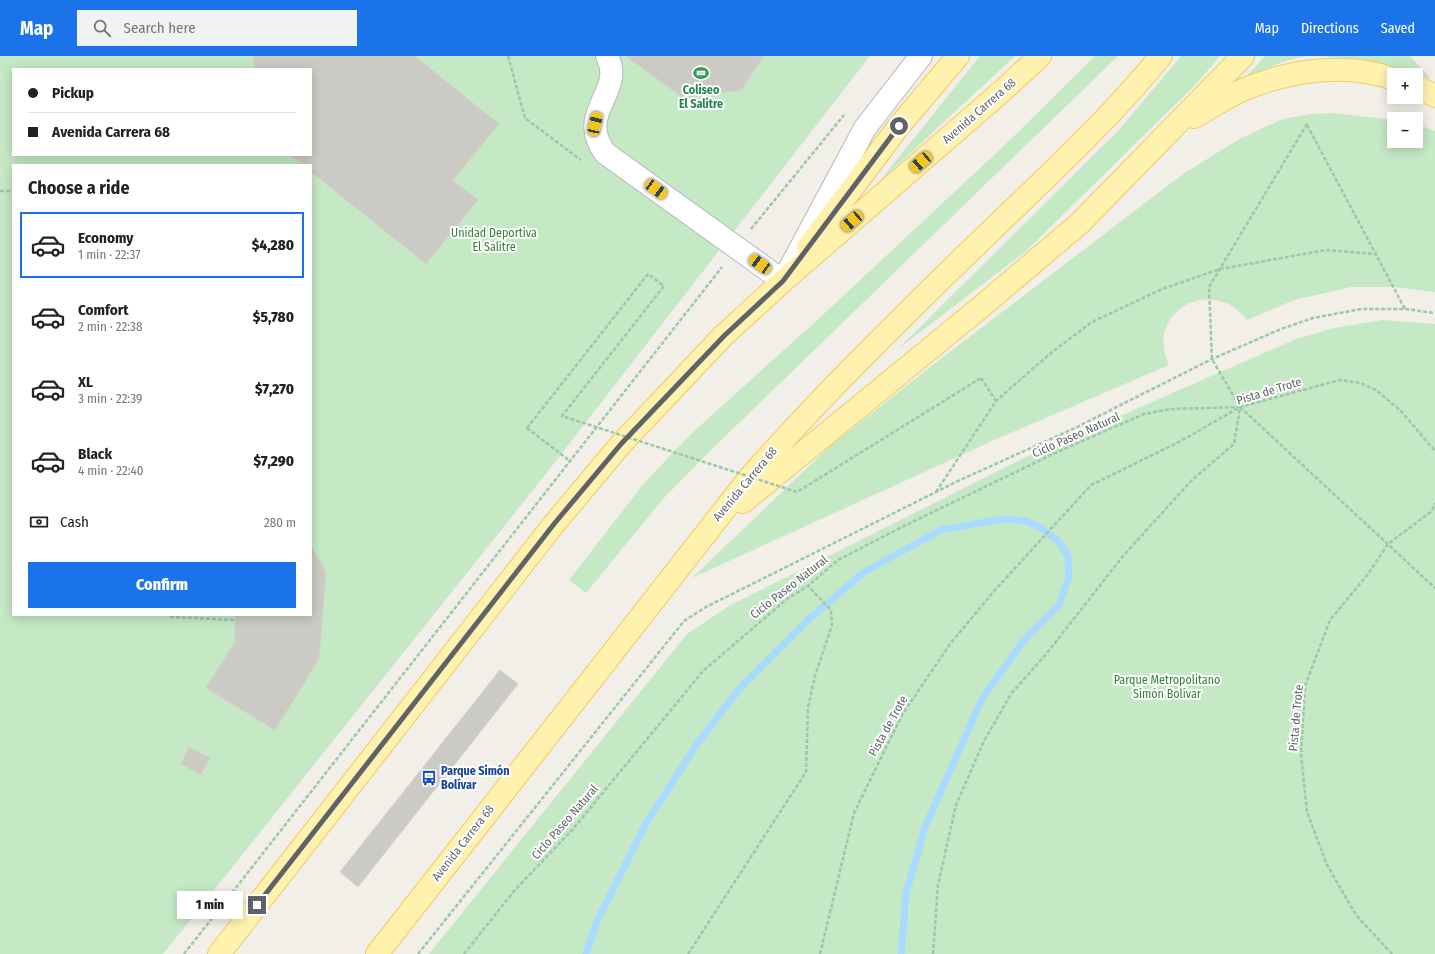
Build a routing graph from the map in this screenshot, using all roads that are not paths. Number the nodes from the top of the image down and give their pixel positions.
1 (607, 56) edge
2 (921, 56) edge
3 (958, 56) edge
4 (1040, 56) edge
5 (1161, 56) edge
6 (1243, 56) edge
7 (1387, 78) edge
8 (1423, 90) edge
9 (1435, 96) edge
10 (1173, 130) junction
11 (783, 281) junction
12 (705, 532) junction
13 (219, 954) edge
14 (377, 954) edge

1 - 11 lane
2 - 11 lane
3 - 11 main road
4 - 11 main road, Avenida Carrera 68
5 - 12 main road, Avenida Carrera 68
6 - 10 main road
7 - 10 main road
8 - 9 main road
10 - 12 main road
11 - 13 main road, Avenida Carrera 68
12 - 14 main road, Avenida Carrera 68

